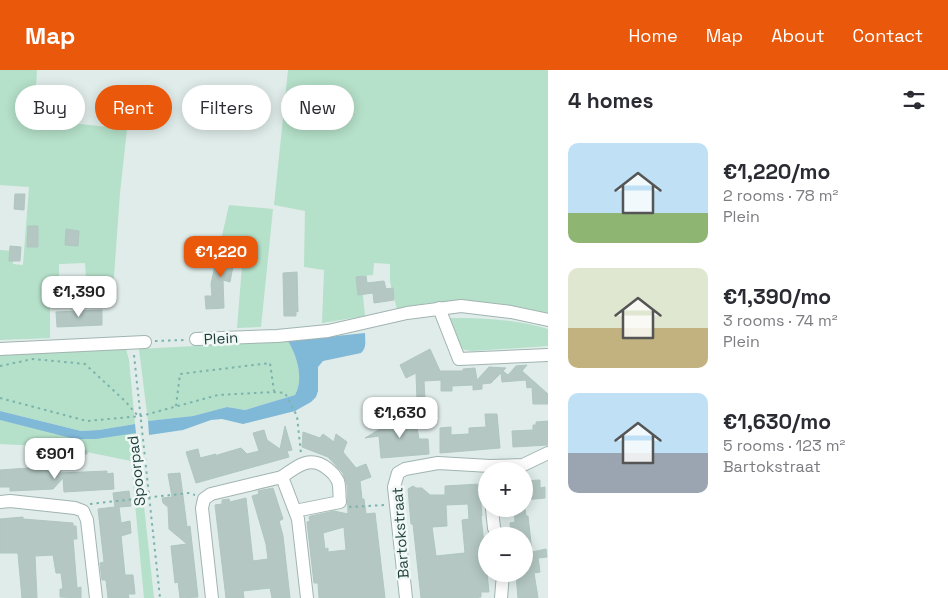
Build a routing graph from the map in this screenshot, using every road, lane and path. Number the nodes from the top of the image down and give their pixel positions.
1 (439, 308) junction
2 (548, 320) edge
3 (196, 339) joint
4 (139, 342) junction
5 (0, 349) edge
6 (548, 355) edge
7 (0, 366) edge
8 (274, 392) junction
9 (0, 398) edge
10 (176, 406) junction
11 (139, 416) junction
12 (548, 453) edge
13 (530, 462) edge
14 (302, 465) junction
15 (478, 468) edge
16 (282, 477) junction
17 (150, 497) junction
18 (204, 499) junction
19 (0, 502) edge
20 (340, 502) junction
21 (396, 504) junction
22 (295, 511) junction
23 (83, 512) junction
24 (502, 582) edge
25 (96, 598) edge
26 (160, 598) edge
27 (212, 598) edge
28 (307, 598) edge
29 (406, 598) edge
30 (501, 598) edge

1 - 2 street, Plein
1 - 3 street, Plein
1 - 6 street
3 - 4 path, Plein
4 - 5 street
4 - 11 path, Spoorpad
7 - 11 path
8 - 10 path
8 - 10 path
8 - 14 path
9 - 11 path
10 - 11 path
11 - 17 path, Spoorpad
12 - 13 street, Bartokstraat
14 - 16 street
14 - 20 street
15 - 21 street, Bartokstraat
16 - 18 street
16 - 22 street
17 - 18 path
17 - 23 path
17 - 26 path, Spoorpad
18 - 27 street
19 - 23 street
20 - 21 path
20 - 22 street
21 - 29 street, Bartokstraat
22 - 28 street
23 - 25 street
24 - 30 street

